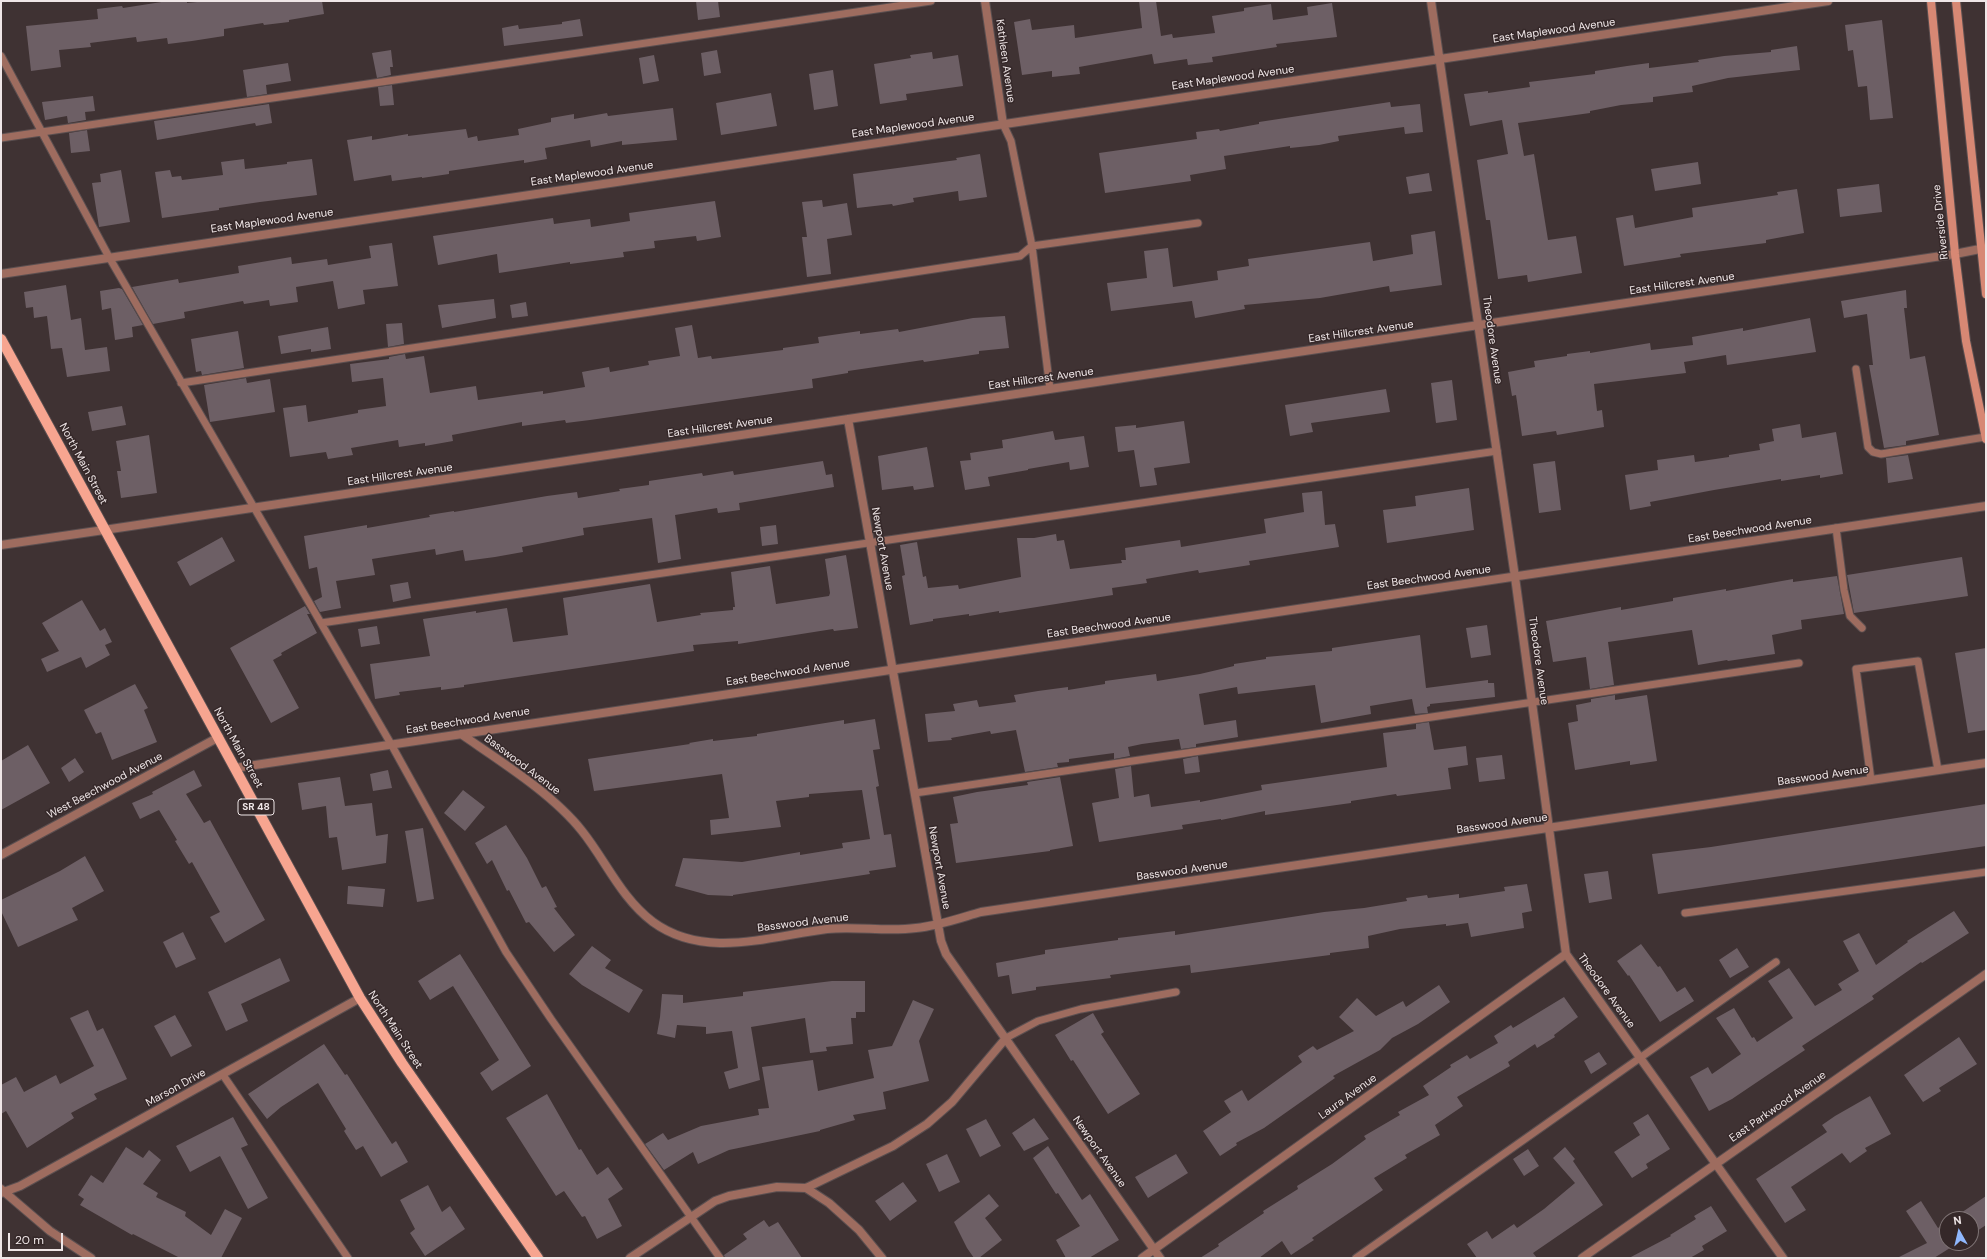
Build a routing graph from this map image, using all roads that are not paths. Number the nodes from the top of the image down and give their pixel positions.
1 (931, 1) edge
2 (985, 1) edge
3 (1431, 1) edge
4 (1828, 1) edge
5 (1931, 1) edge
6 (1956, 1) edge
7 (1, 56) edge
8 (1439, 59) junction
9 (1002, 124) junction
10 (41, 132) junction
11 (1, 138) edge
12 (1198, 223) dead end
13 (1032, 246) junction
14 (1980, 249) junction
15 (1955, 254) junction
16 (109, 257) junction
17 (1, 274) edge
18 (1986, 294) edge
19 (1479, 325) junction
20 (1, 339) edge
21 (1856, 369) dead end
22 (181, 383) junction
23 (1050, 389) junction
24 (848, 419) junction
25 (1986, 438) edge
26 (1497, 451) junction
27 (1986, 506) edge
28 (254, 508) junction
29 (1836, 528) junction
30 (104, 530) junction
31 (870, 544) junction
32 (1, 545) edge
33 (1515, 577) junction
34 (321, 623) junction
35 (1862, 628) dead end
36 (1799, 663) dead end
37 (893, 669) junction
38 (1532, 703) junction
39 (461, 734) junction
40 (218, 737) junction
41 (391, 744) junction
42 (1986, 763) edge
43 (235, 768) junction
44 (1938, 770) junction
45 (1871, 780) junction
46 (915, 793) junction
47 (1550, 828) junction
48 (1, 855) edge
49 (1986, 872) edge
50 (1685, 913) dead end
51 (938, 924) junction
52 (1566, 954) junction
53 (1776, 962) dead end
54 (1986, 974) edge
55 (1176, 992) dead end
56 (360, 998) junction
57 (1006, 1038) junction
58 (1641, 1058) junction
59 (223, 1075) junction
60 (1716, 1164) junction
61 (806, 1188) junction
62 (2, 1191) edge
63 (690, 1218) junction
64 (1154, 1250) junction
65 (91, 1258) edge
66 (348, 1258) edge
67 (538, 1258) edge
68 (630, 1258) edge
69 (720, 1258) edge
70 (882, 1258) edge
71 (1142, 1258) edge
72 (1160, 1258) edge
73 (1356, 1258) edge
74 (1582, 1258) edge
75 (1783, 1258) edge

1 - 10 lane
2 - 9 street, Kathleen Avenue
3 - 8 street, Theodore Avenue
4 - 8 street, East Maplewood Avenue
5 - 15 main road, Riverside Drive
6 - 14 main road
7 - 10 lane
8 - 9 street, East Maplewood Avenue
8 - 19 street, Theodore Avenue
9 - 13 lane
9 - 16 street, East Maplewood Avenue
10 - 11 lane
10 - 16 lane
12 - 13 lane
13 - 22 lane
13 - 23 lane
14 - 15 street, East Hillcrest Avenue
14 - 18 main road
15 - 19 street, East Hillcrest Avenue
15 - 25 main road, Riverside Drive
16 - 17 street, East Maplewood Avenue
16 - 22 lane
19 - 23 street, East Hillcrest Avenue
19 - 26 street, Theodore Avenue
20 - 30 main road, North Main Street / SR 48
21 - 25 lane
22 - 28 lane
23 - 24 street, East Hillcrest Avenue
24 - 28 street, East Hillcrest Avenue
24 - 31 street, Newport Avenue
26 - 31 lane
26 - 33 street, Theodore Avenue
27 - 29 street, East Beechwood Avenue
28 - 30 street, East Hillcrest Avenue
28 - 34 lane
29 - 33 street, East Beechwood Avenue
29 - 35 lane
30 - 32 street, East Hillcrest Avenue
30 - 40 main road, North Main Street / SR 48
31 - 34 lane
31 - 37 street, Newport Avenue
33 - 37 street, East Beechwood Avenue
33 - 38 street, Theodore Avenue
34 - 41 lane
36 - 38 lane
37 - 39 street, East Beechwood Avenue
37 - 46 street, Newport Avenue
38 - 46 lane
38 - 47 street, Theodore Avenue
39 - 41 street, East Beechwood Avenue
39 - 51 street, Basswood Avenue
40 - 43 main road, North Main Street / SR 48
40 - 48 street, West Beechwood Avenue
41 - 43 street, East Beechwood Avenue
41 - 63 lane
42 - 44 street, Basswood Avenue
43 - 56 main road, North Main Street / SR 48
44 - 45 street, Basswood Avenue
44 - 45 lane
45 - 47 street, Basswood Avenue
46 - 51 street, Newport Avenue
47 - 51 street, Basswood Avenue
47 - 52 street, Theodore Avenue
49 - 50 lane
51 - 57 street, Newport Avenue
52 - 58 street, Theodore Avenue
52 - 64 street, Laura Avenue
53 - 58 lane
54 - 60 street, East Parkwood Avenue
55 - 57 lane
56 - 59 street, Marson Drive
56 - 67 main road, North Main Street / SR 48
57 - 61 street
57 - 64 street, Newport Avenue
58 - 60 street, Theodore Avenue
58 - 73 lane
59 - 62 street, Marson Drive
59 - 66 lane
60 - 74 street, East Parkwood Avenue
60 - 75 street, Theodore Avenue
61 - 63 street
61 - 70 street
62 - 65 street
63 - 68 street
63 - 69 lane
64 - 71 street, Laura Avenue
64 - 72 street, Newport Avenue

